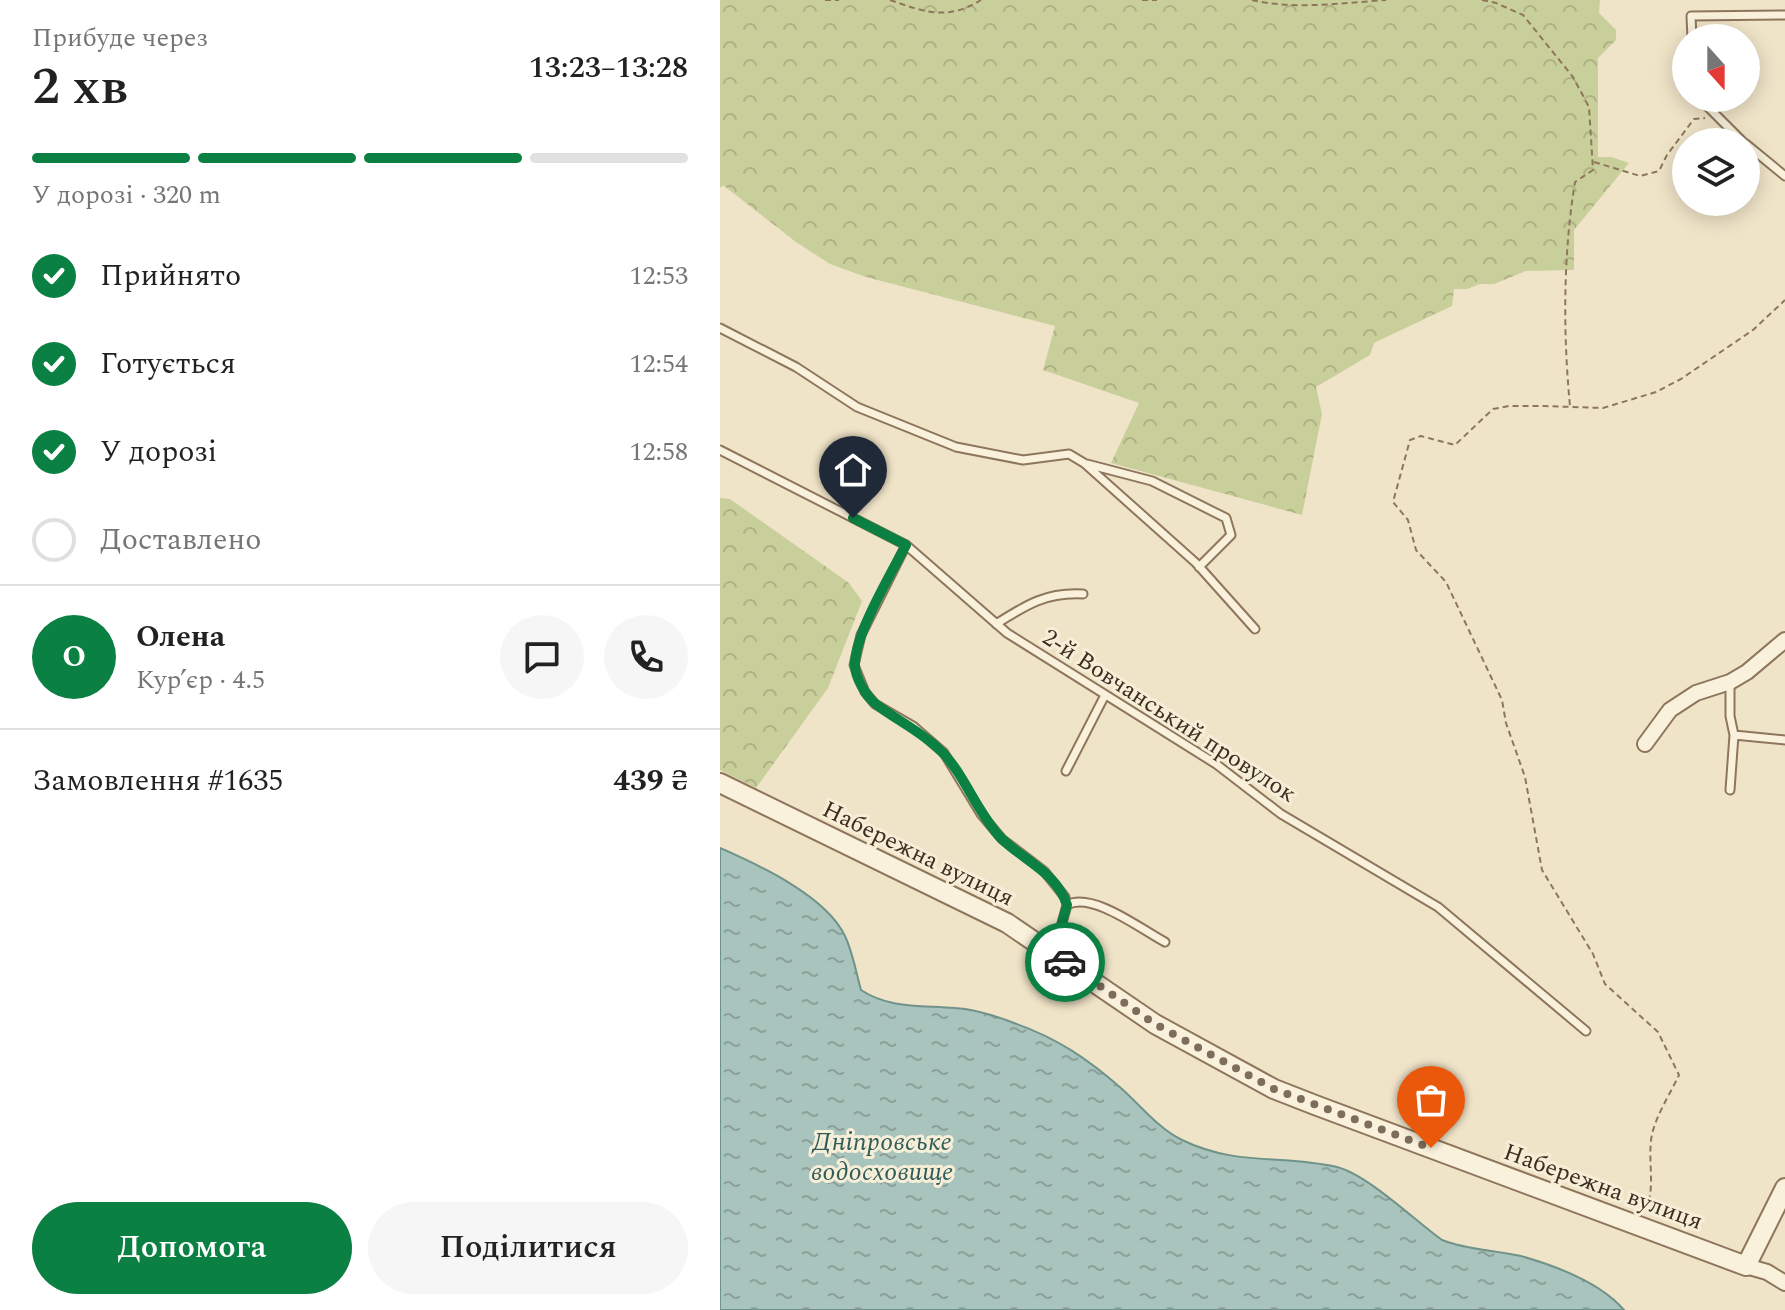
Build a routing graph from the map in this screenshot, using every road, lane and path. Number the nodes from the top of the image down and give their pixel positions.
1 (825, 0) edge
2 (839, 0) edge
3 (890, 0) edge
4 (981, 0) edge
5 (1142, 0) edge
6 (1157, 0) edge
7 (1252, 0) edge
8 (1386, 0) edge
9 (1482, 0) edge
10 (1785, 15) edge
11 (1691, 24) edge
12 (1713, 112) edge
13 (1707, 118) dead end
14 (1730, 128) edge
15 (1760, 155) edge
16 (1593, 162) junction
17 (1785, 176) edge
18 (1785, 300) edge
19 (720, 328) edge
20 (1570, 408) junction
21 (720, 450) edge
22 (1084, 463) junction
23 (906, 545) junction
24 (1199, 567) junction
25 (1083, 594) dead end
26 (996, 624) junction
27 (1255, 629) dead end
28 (1785, 640) edge
29 (1730, 682) junction
30 (1105, 695) junction
31 (1734, 735) junction
32 (1785, 740) edge
33 (1645, 744) dead end
34 (1066, 771) dead end
35 (720, 783) edge
36 (1730, 790) dead end
37 (1067, 905) junction
38 (1165, 942) dead end
39 (1053, 954) junction
40 (1586, 1031) dead end
41 (1785, 1188) edge
42 (1640, 1227) junction
43 (1746, 1266) junction
44 (1785, 1283) edge

1 - 2 path
3 - 4 path
5 - 6 path
7 - 8 path
9 - 16 path
10 - 11 lane
12 - 14 lane
13 - 16 path
15 - 17 lane
16 - 20 path
18 - 20 path
19 - 22 lane
20 - 42 path
21 - 23 lane, 2-й Вовчанський провулок
22 - 24 lane
22 - 24 lane
23 - 26 lane, 2-й Вовчанський провулок
23 - 37 lane
24 - 27 lane
25 - 26 lane
26 - 30 lane, 2-й Вовчанський провулок
28 - 29 street
29 - 31 lane
29 - 33 street
30 - 34 lane
30 - 40 lane, 2-й Вовчанський провулок
31 - 32 lane
31 - 36 lane
35 - 39 street, Набережна вулиця
37 - 38 lane
37 - 39 lane
39 - 42 street, Набережна вулиця
41 - 43 street
42 - 43 street, Набережна вулиця
43 - 44 street

